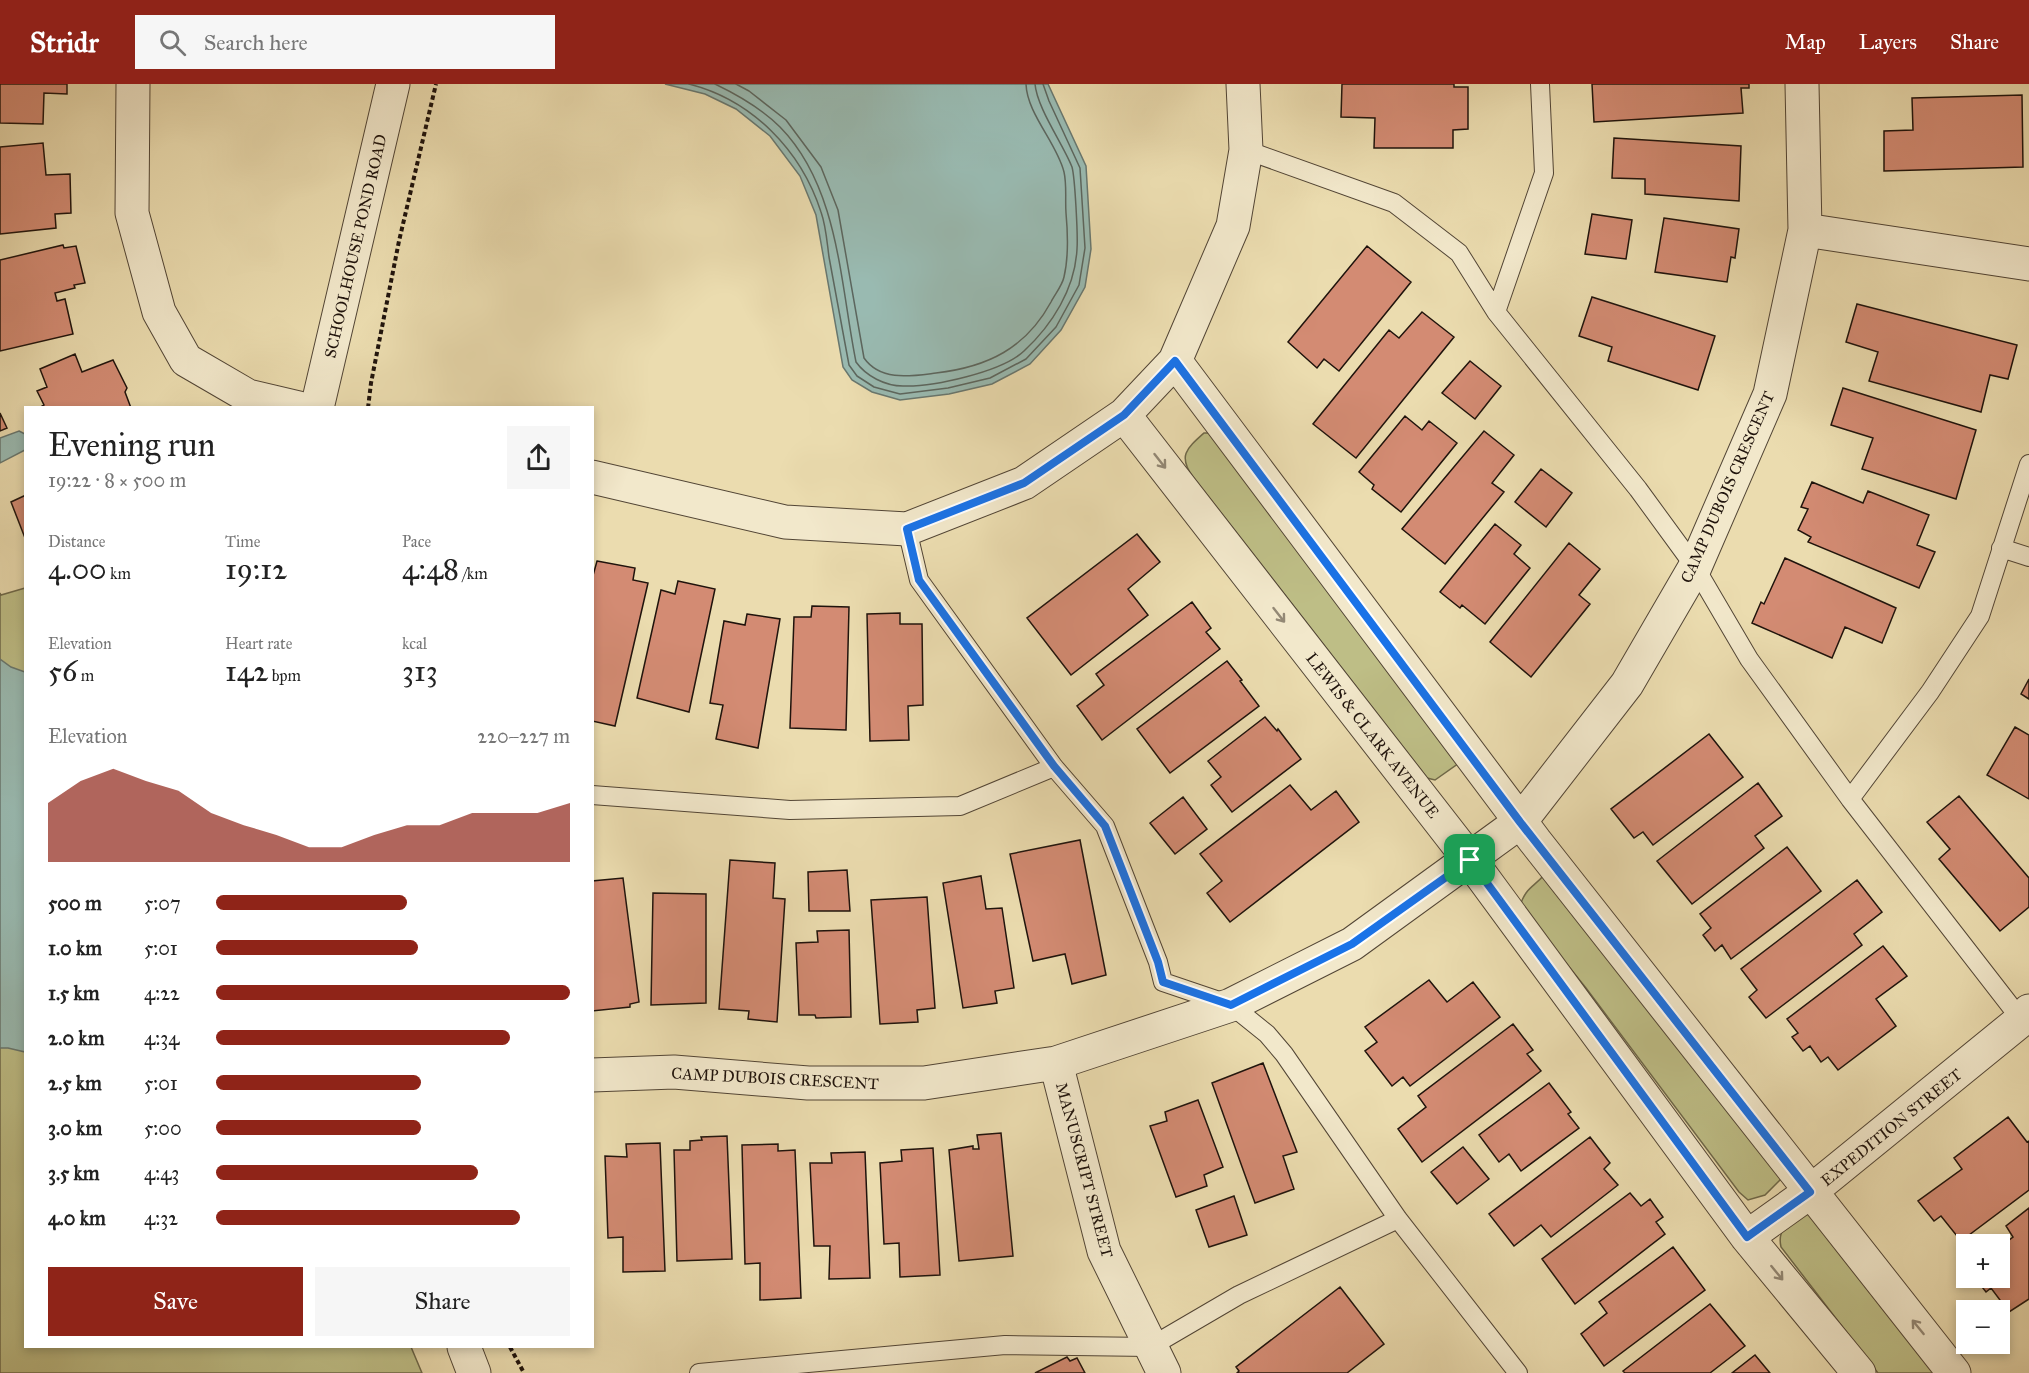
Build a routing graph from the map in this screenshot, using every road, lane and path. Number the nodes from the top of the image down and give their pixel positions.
1 (134, 84) edge
2 (393, 84) edge
3 (436, 84) edge
4 (1243, 84) edge
5 (1540, 84) edge
6 (1802, 84) edge
7 (1246, 150) junction
8 (1804, 230) junction
9 (2029, 264) edge
10 (1496, 312) junction
11 (1175, 361) junction
12 (290, 406) edge
13 (317, 406) edge
14 (368, 406) edge
15 (1124, 415) junction
16 (2029, 464) edge
17 (594, 477) edge
18 (907, 529) junction
19 (2001, 548) junction
20 (2029, 557) edge
21 (1695, 567) junction
22 (1054, 766) junction
23 (594, 795) edge
24 (1850, 799) junction
25 (1520, 822) junction
26 (1470, 860) junction
27 (1231, 1005) junction
28 (2026, 1020) edge
29 (1056, 1063) junction
30 (594, 1075) edge
31 (1810, 1192) junction
32 (1398, 1218) junction
33 (1747, 1237) junction
34 (464, 1348) edge
35 (511, 1348) edge
36 (1157, 1360) edge
37 (474, 1373) edge
38 (524, 1373) edge
39 (699, 1373) edge
40 (1518, 1373) edge
41 (1859, 1373) edge
42 (1954, 1373) edge

1 - 12 street
2 - 13 street, SCHOOLHOUSE POND ROAD
3 - 14 path
4 - 7 street
5 - 10 lane
6 - 8 street, CAMP DUBOIS CRESCENT
7 - 10 lane
7 - 11 street
8 - 9 street
8 - 21 street, CAMP DUBOIS CRESCENT
10 - 21 lane
11 - 15 street
11 - 25 street
15 - 18 street
15 -> 26 street, LEWIS & CLARK AVENUE
16 - 19 lane
17 - 18 street
18 - 22 lane
19 - 20 lane
19 - 24 lane
21 - 24 lane
21 - 25 street, CAMP DUBOIS CRESCENT
22 - 23 lane
22 - 27 lane
24 - 28 lane
25 - 26 street, CAMP DUBOIS CRESCENT
25 - 31 street
26 - 27 street, CAMP DUBOIS CRESCENT
26 - 33 street, LEWIS & CLARK AVENUE
27 - 29 street, CAMP DUBOIS CRESCENT
27 - 32 lane
28 - 31 street, EXPEDITION STREET
29 - 30 street, CAMP DUBOIS CRESCENT
29 - 36 street, MANUSCRIPT STREET
31 - 33 street, EXPEDITION STREET
42 -> 31 street
32 - 36 lane
32 - 40 lane
33 -> 41 street, LEWIS & CLARK AVENUE
34 - 37 street
35 - 38 path
36 - 39 lane

